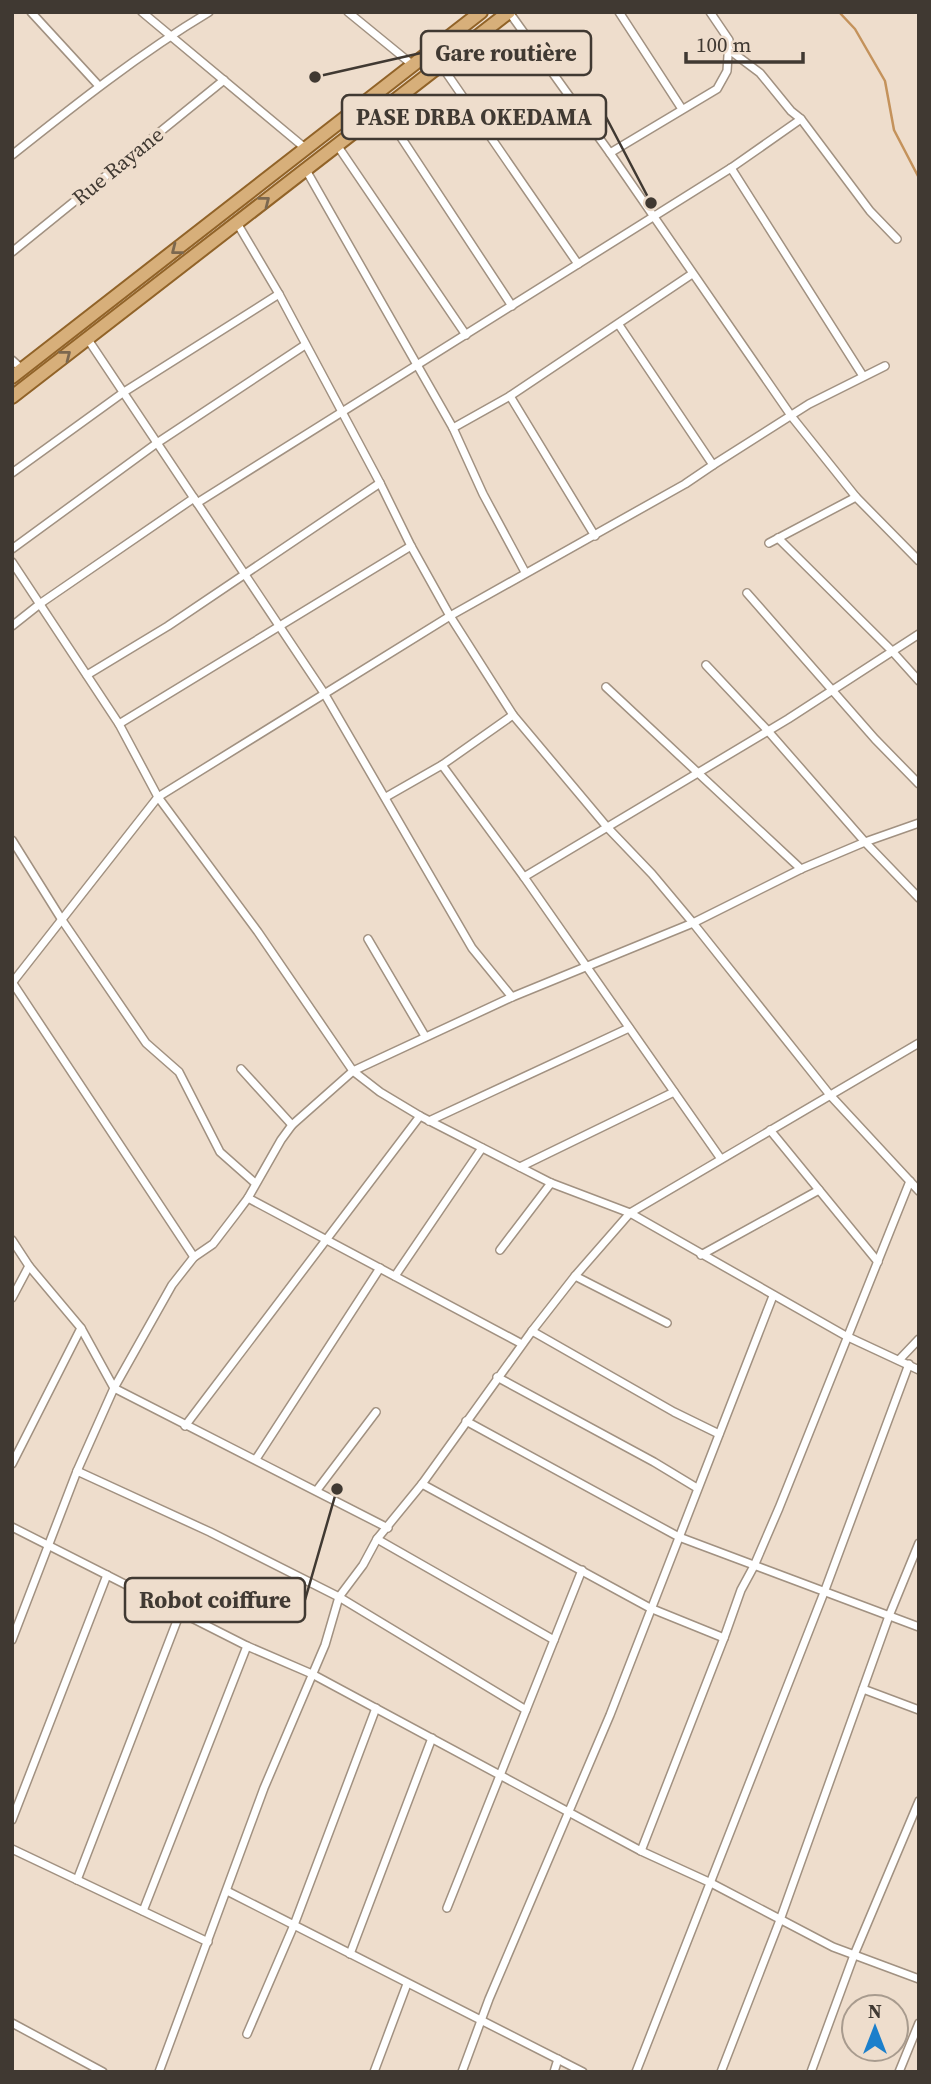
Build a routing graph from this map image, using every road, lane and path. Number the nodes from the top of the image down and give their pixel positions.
1 (31, 12) edge
2 (142, 12) edge
3 (209, 12) edge
4 (348, 12) edge
5 (481, 12) edge
6 (509, 12) edge
7 (619, 12) edge
8 (710, 12) edge
9 (170, 36) junction
10 (728, 49) junction
11 (441, 65) junction
12 (414, 66) junction
13 (224, 80) junction
14 (99, 86) junction
15 (682, 109) junction
16 (383, 110) junction
17 (801, 119) junction
18 (337, 145) junction
19 (305, 148) junction
20 (610, 153) junction
21 (12, 155) edge
22 (731, 168) junction
23 (306, 170) junction
24 (654, 217) junction
25 (237, 223) junction
26 (897, 239) dead end
27 (12, 252) edge
28 (578, 264) junction
29 (692, 274) junction
30 (279, 294) junction
31 (512, 306) junction
32 (619, 325) junction
33 (466, 335) junction
34 (87, 338) junction
35 (305, 345) junction
36 (418, 365) junction
37 (885, 366) dead end
38 (15, 368) edge
39 (863, 376) junction
40 (124, 393) junction
41 (510, 396) junction
42 (12, 397) edge
43 (341, 413) junction
44 (792, 417) junction
45 (453, 428) junction
46 (157, 443) junction
47 (713, 465) junction
48 (12, 473) edge
49 (380, 483) junction
50 (856, 497) junction
51 (196, 501) junction
52 (595, 536) junction
53 (778, 538) junction
54 (769, 543) dead end
55 (411, 546) junction
56 (12, 549) edge
57 (919, 561) edge
58 (12, 562) edge
59 (525, 572) junction
60 (245, 575) junction
61 (747, 593) dead end
62 (41, 603) junction
63 (450, 616) junction
64 (279, 625) junction
65 (12, 626) edge
66 (919, 634) edge
67 (892, 652) junction
68 (706, 665) dead end
69 (87, 675) junction
70 (919, 681) edge
71 (606, 687) dead end
72 (833, 690) junction
73 (324, 693) junction
74 (513, 715) junction
75 (119, 724) junction
76 (768, 731) junction
77 (442, 765) junction
78 (699, 772) junction
79 (919, 784) edge
80 (158, 797) junction
81 (386, 797) junction
82 (919, 823) edge
83 (607, 827) junction
84 (12, 840) edge
85 (865, 842) junction
86 (801, 869) junction
87 (524, 877) junction
88 (919, 898) edge
89 (62, 920) junction
90 (693, 923) junction
91 (369, 939) dead end
92 (585, 967) junction
93 (12, 983) edge
94 (512, 997) junction
95 (629, 1028) junction
96 (425, 1036) junction
97 (919, 1043) edge
98 (241, 1069) dead end
99 (353, 1071) junction
100 (674, 1092) junction
101 (830, 1095) junction
102 (420, 1116) junction
103 (429, 1121) junction
104 (292, 1125) junction
105 (770, 1130) junction
106 (482, 1148) junction
107 (721, 1159) junction
108 (520, 1167) junction
109 (910, 1181) junction
110 (255, 1183) junction
111 (551, 1183) junction
112 (819, 1189) junction
113 (919, 1191) edge
114 (248, 1198) junction
115 (630, 1213) junction
116 (12, 1240) edge
117 (327, 1240) junction
118 (500, 1250) dead end
119 (701, 1255) junction
120 (194, 1257) junction
121 (878, 1262) junction
122 (29, 1266) junction
123 (380, 1268) junction
124 (395, 1276) junction
125 (575, 1276) junction
126 (773, 1296) junction
127 (12, 1298) edge
128 (667, 1323) dead end
129 (81, 1328) junction
130 (532, 1331) junction
131 (846, 1336) junction
132 (919, 1339) edge
133 (522, 1343) junction
134 (899, 1360) junction
135 (909, 1364) junction
136 (919, 1370) edge
137 (497, 1377) junction
138 (114, 1388) junction
139 (376, 1412) dead end
140 (466, 1421) junction
141 (185, 1426) junction
142 (719, 1434) junction
143 (256, 1459) junction
144 (12, 1464) edge
145 (77, 1471) junction
146 (422, 1484) junction
147 (697, 1488) junction
148 (317, 1490) junction
149 (12, 1527) edge
150 (388, 1528) junction
151 (679, 1537) junction
152 (377, 1539) junction
153 (919, 1543) edge
154 (48, 1546) junction
155 (754, 1566) junction
156 (582, 1570) junction
157 (107, 1575) junction
158 (825, 1590) junction
159 (340, 1597) junction
160 (650, 1608) junction
161 (180, 1613) junction
162 (889, 1616) junction
163 (919, 1627) edge
164 (724, 1638) junction
165 (12, 1640) edge
166 (554, 1640) junction
167 (247, 1646) junction
168 (312, 1674) junction
169 (863, 1689) junction
170 (376, 1708) junction
171 (526, 1710) junction
172 (919, 1710) edge
173 (432, 1738) junction
174 (501, 1774) junction
175 (919, 1801) edge
176 (569, 1811) junction
177 (12, 1820) edge
178 (12, 1849) edge
179 (640, 1850) junction
180 (77, 1880) junction
181 (711, 1883) junction
182 (227, 1891) junction
183 (447, 1908) dead end
184 (143, 1911) junction
185 (780, 1920) junction
186 (294, 1925) junction
187 (208, 1942) junction
188 (350, 1954) junction
189 (854, 1955) junction
190 (919, 1979) edge
191 (407, 1984) junction
192 (482, 2022) junction
193 (919, 2022) edge
194 (12, 2023) edge
195 (247, 2034) dead end
196 (558, 2059) junction
197 (103, 2072) edge
198 (159, 2072) edge
199 (374, 2072) edge
200 (462, 2072) edge
201 (554, 2072) edge
202 (583, 2072) edge
203 (636, 2072) edge
204 (722, 2072) edge
205 (811, 2072) edge
206 (899, 2072) edge

1 - 14 street
2 - 9 street
3 - 9 street
4 - 12 street
5 - 12 main road
6 - 11 main road
6 - 20 street
7 - 15 street
8 - 10 street
9 - 13 street
9 - 14 street
10 - 15 street
10 - 17 street
11 - 16 main road
11 - 28 street
12 - 19 main road
13 - 19 street
13 - 27 street, Rue Rayane
14 - 21 street
15 - 20 street
16 - 18 main road
16 - 31 street
17 - 22 street
17 - 26 street
18 - 23 main road
18 - 33 street
19 -> 38 main road
20 - 24 street
22 - 24 street
22 - 39 street
25 -> 23 main road
23 - 36 street
24 - 28 street
24 - 29 street
25 - 30 street
25 - 34 main road
28 - 31 street
29 - 32 street
29 - 44 street
30 - 35 street
30 - 40 street
31 - 33 street
32 - 41 street
32 - 47 street
33 - 36 street
34 - 40 street
42 -> 34 main road
35 - 43 street
35 - 46 street
36 - 43 street
36 - 45 street
37 - 39 street
39 - 44 street
40 - 46 street
40 - 48 street
41 - 45 street
41 - 52 street
43 - 49 street
43 - 51 street
44 - 47 street
44 - 50 street
45 - 59 street
46 - 51 street
46 - 56 street
47 - 52 street
49 - 55 street
49 - 60 street
50 - 53 street
50 - 57 street
51 - 60 street
51 - 62 street
52 - 59 street
53 - 54 street
53 - 67 street
55 - 63 street
55 - 64 street
58 - 62 street
59 - 63 street
60 - 64 street
60 - 69 street
61 - 72 street
62 - 65 street
62 - 69 street
63 - 73 street
63 - 74 street
64 - 73 street
64 - 75 street
66 - 67 street
67 - 70 street
67 - 72 street
68 - 76 street
69 - 75 street
71 - 78 street
72 - 76 street
72 - 79 street
73 - 80 street
73 - 81 street
74 - 77 street
74 - 83 street
75 - 80 street
76 - 78 street
76 - 85 street
77 - 81 street
77 - 87 street
78 - 83 street
78 - 86 street
80 - 89 street
80 - 99 street
81 - 94 street
82 - 85 street
83 - 87 street
83 - 90 street
84 - 89 street
85 - 86 street
85 - 88 street
86 - 90 street
87 - 92 street
89 - 93 street
89 - 110 street
90 - 92 street
90 - 101 street
91 - 96 street
92 - 94 street
92 - 95 street
93 - 120 street
94 - 96 street
95 - 100 street
95 - 103 street
96 - 99 street
97 - 101 street
98 - 104 street
99 - 102 street
99 - 104 street
100 - 107 street
100 - 108 street
101 - 105 street
101 - 109 street
102 - 103 street
102 - 117 street
103 - 106 street
104 - 110 street
105 - 107 street
105 - 112 street
106 - 108 street
106 - 124 street
107 - 115 street
108 - 111 street
109 - 113 street
109 - 121 street
110 - 114 street
111 - 115 street
111 - 118 street
112 - 119 street
112 - 121 street
114 - 117 street
114 - 120 street
115 - 119 street
115 - 125 street
116 - 122 street
117 - 123 street
117 - 141 street
119 - 126 street
120 - 138 street
121 - 131 street
122 - 127 street
122 - 129 street
123 - 124 street
123 - 143 street
124 - 133 street
125 - 128 street
125 - 130 street
126 - 131 street
126 - 142 street
129 - 138 street
129 - 144 street
130 - 133 street
130 - 142 street
131 - 134 street
131 - 155 street
132 - 134 street
133 - 137 street
134 - 135 street
135 - 136 street
135 - 158 street
137 - 140 street
137 - 147 street
138 - 141 street
138 - 145 street
139 - 148 street
140 - 146 street
140 - 151 street
141 - 143 street
142 - 147 street
143 - 148 street
145 - 154 street
145 - 159 street
146 - 150 street
146 - 156 street
147 - 151 street
148 - 150 street
149 - 154 street
150 - 152 street
151 - 155 street
151 - 160 street
152 - 159 street
152 - 166 street
153 - 162 street
154 - 157 street
154 - 165 street
155 - 158 street
155 - 164 street
156 - 160 street
156 - 166 street
157 - 161 street
157 - 177 street
158 - 162 street
158 - 181 street
159 - 168 street
159 - 171 street
160 - 164 street
160 - 176 street
161 - 167 street
161 - 180 street
162 - 163 street
162 - 169 street
164 - 179 street
166 - 171 street
167 - 168 street
167 - 184 street
168 - 170 street
168 - 182 street
169 - 172 street
169 - 185 street
170 - 173 street
170 - 186 street
171 - 174 street
173 - 174 street
173 - 188 street
174 - 176 street
174 - 183 street
175 - 189 street
176 - 179 street
176 - 192 street
178 - 180 street
179 - 181 street
180 - 184 street
181 - 185 street
181 - 203 street
182 - 186 street
182 - 187 street
184 - 187 street
185 - 189 street
185 - 204 street
186 - 188 street
186 - 195 street
187 - 198 street
188 - 191 street
189 - 190 street
189 - 205 street
191 - 192 street
191 - 199 street
192 - 196 street
192 - 200 street
193 - 206 street
194 - 197 street
196 - 201 street
196 - 202 street

